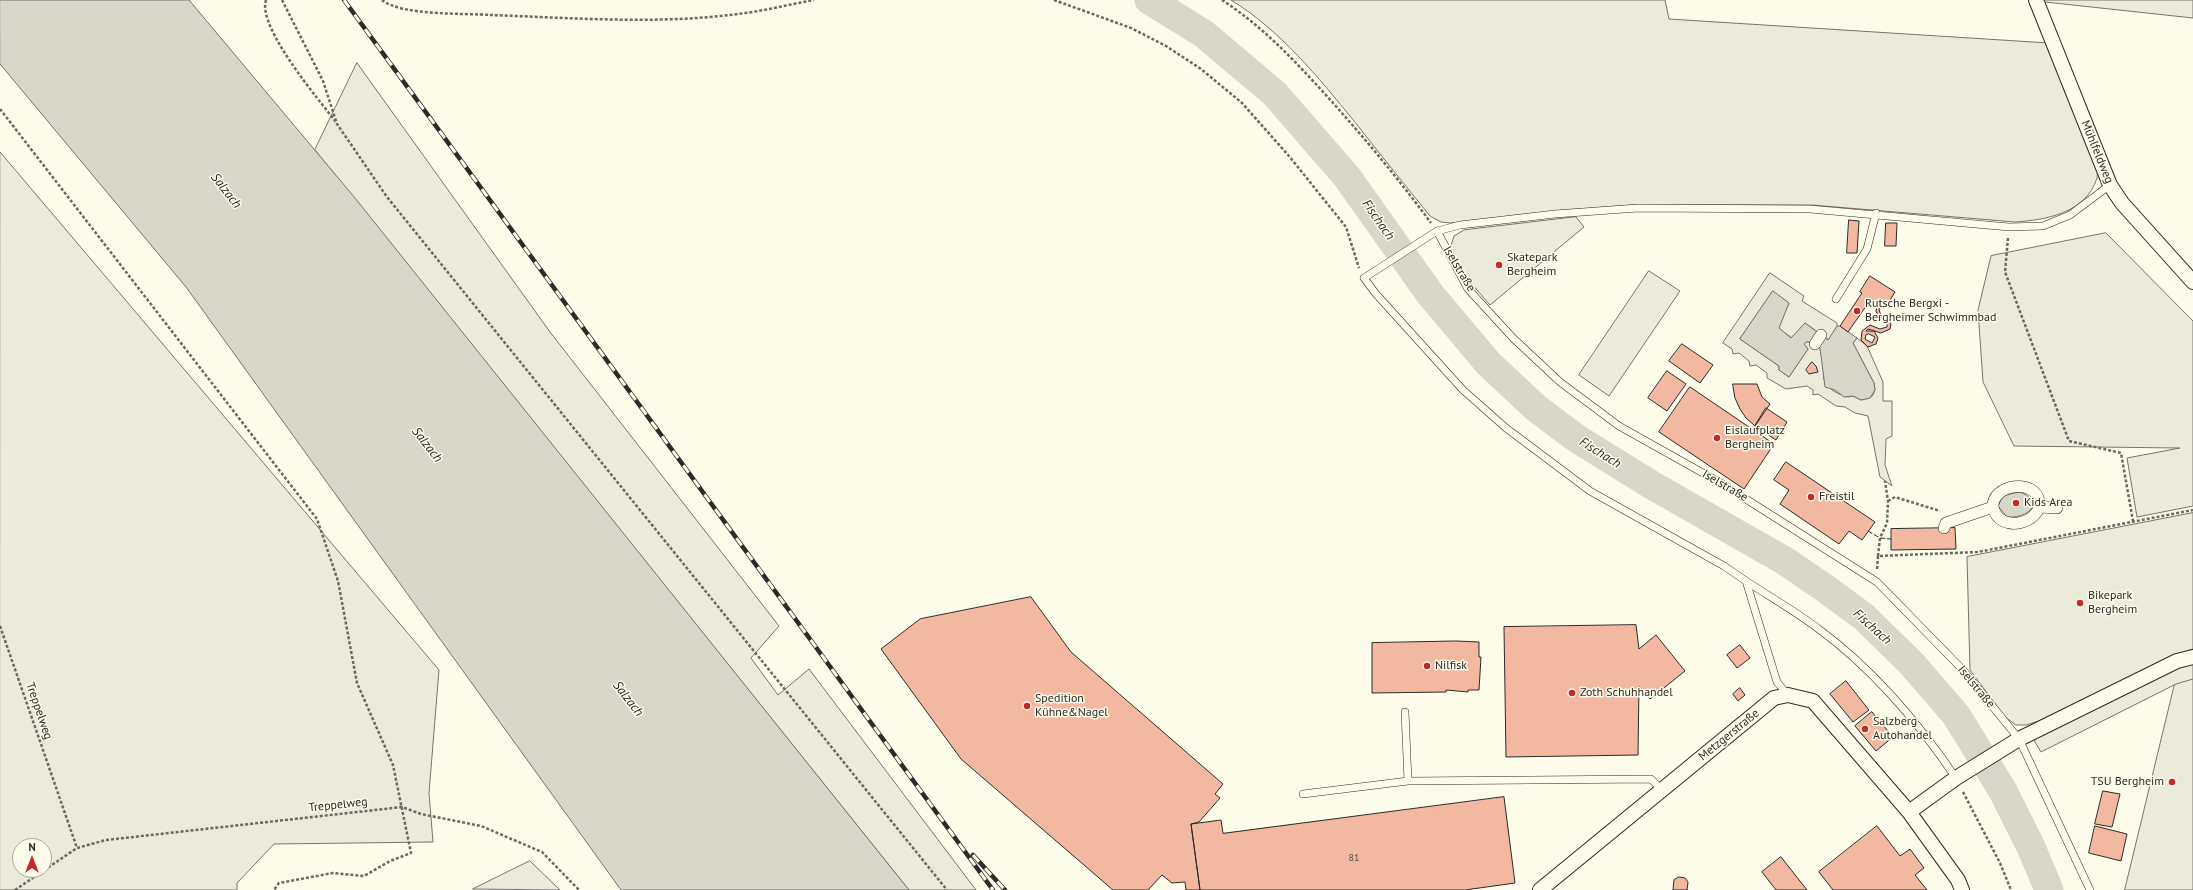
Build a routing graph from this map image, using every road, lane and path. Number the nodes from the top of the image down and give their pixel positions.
1 (266, 0) edge
2 (282, 0) edge
3 (382, 0) edge
4 (814, 0) edge
5 (1054, 0) edge
6 (1222, 0) edge
7 (2036, 0) edge
8 (0, 109) edge
9 (337, 124) junction
10 (2110, 185) junction
11 (1876, 214) junction
12 (2010, 227) junction
13 (1437, 232) junction
14 (1357, 257) dead end
15 (2193, 282) edge
16 (1836, 299) dead end
17 (1885, 481) dead end
18 (1888, 501) junction
19 (2039, 507) junction
20 (1993, 508) junction
21 (2057, 508) dead end
22 (2193, 510) edge
23 (1962, 518) junction
24 (2133, 522) junction
25 (1944, 528) dead end
26 (1878, 556) junction
27 (1746, 581) junction
28 (1877, 582) junction
29 (0, 626) edge
30 (2193, 657) edge
31 (1788, 695) junction
32 (1405, 712) dead end
33 (2019, 739) junction
34 (1956, 778) junction
35 (1408, 781) junction
36 (1662, 790) junction
37 (1303, 794) dead end
38 (402, 807) junction
39 (1909, 812) junction
40 (77, 848) junction
41 (15, 890) edge
42 (274, 890) edge
43 (579, 890) edge
44 (947, 890) edge
45 (1540, 890) edge
46 (1962, 890) edge
47 (2011, 890) edge
48 (2090, 890) edge

1 - 9 path
2 - 9 path
3 - 4 path
5 - 14 path
6 - 13 path
7 - 10 street, Mühlfeldweg
8 - 38 path
9 - 44 path
10 - 12 lane
10 - 15 street, Mühlfeldweg
11 - 12 lane
11 - 13 lane
11 - 16 lane
12 - 24 path
13 - 27 lane
13 - 28 lane, Iselstraße
17 - 18 path
18 - 23 path
18 - 26 path
19 - 20 street
19 - 20 street
19 - 21 street
20 - 23 street
22 - 24 path
23 - 25 street
24 - 26 path
26 - 28 path
27 - 31 lane
27 - 34 lane
28 - 33 lane, Iselstraße
29 - 40 path, Treppelweg
30 - 33 street
31 - 36 street, Metzgerstraße
31 - 39 street
32 - 35 lane
33 - 34 street
33 - 48 lane, Iselstraße
34 - 39 street
34 - 47 path
35 - 36 lane
35 - 37 lane
36 - 45 street, Metzgerstraße
38 - 40 path, Treppelweg
38 - 42 path
38 - 43 path, Treppelweg
39 - 46 street
40 - 41 path, Treppelweg

